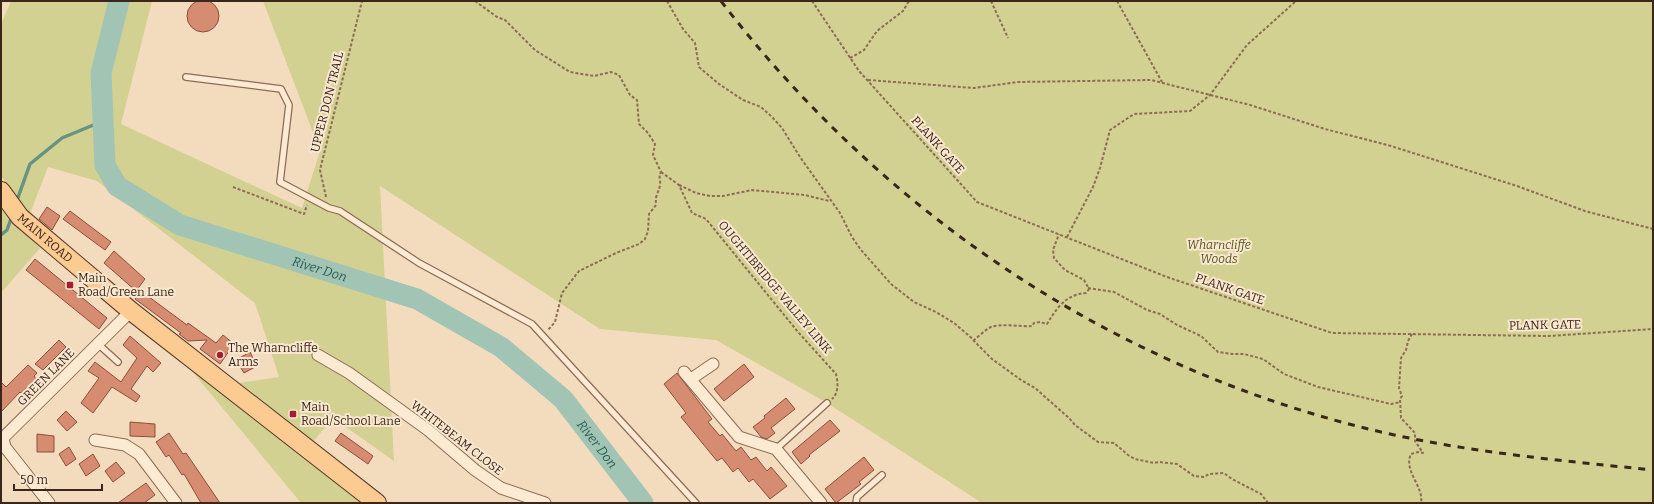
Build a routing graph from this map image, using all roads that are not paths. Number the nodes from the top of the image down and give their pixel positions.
1 (186, 77) dead end
2 (10, 204) edge
3 (131, 311) junction
4 (98, 344) junction
5 (318, 355) dead end
6 (118, 362) dead end
7 (713, 364) dead end
8 (827, 403) road end
9 (2, 437) edge
10 (95, 440) dead end
11 (776, 449) junction
12 (882, 475) dead end
13 (49, 503) edge
14 (176, 503) edge
15 (377, 503) edge
16 (545, 503) edge
17 (696, 503) edge
18 (821, 503) edge
19 (856, 503) edge

1 - 17 lane
2 - 3 main road, MAIN ROAD
3 - 4 street, GREEN LANE
3 - 15 main road, MAIN ROAD
4 - 6 lane
4 - 9 street, GREEN LANE
5 - 16 street, WHITEBEAM CLOSE
7 - 11 street
8 - 11 lane
9 - 13 street, GREEN LANE
10 - 14 street
11 - 18 street
12 - 19 lane

